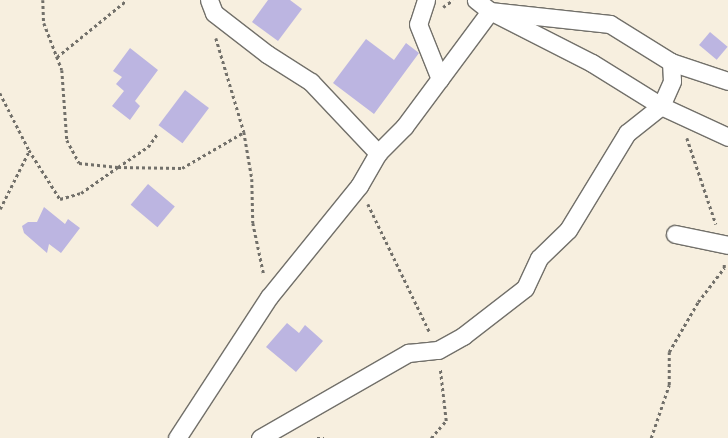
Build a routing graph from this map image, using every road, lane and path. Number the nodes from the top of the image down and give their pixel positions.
1 (43, 0) edge
2 (127, 0) edge
3 (426, 0) edge
4 (476, 0) edge
5 (212, 7) edge
6 (490, 11) junction
7 (57, 57) junction
8 (671, 62) junction
9 (440, 79) junction
10 (728, 82) edge
11 (0, 93) edge
12 (661, 106) junction
13 (685, 131) dead end
14 (244, 132) junction
15 (157, 134) dead end
16 (728, 137) edge
17 (29, 150) junction
18 (378, 153) junction
19 (118, 167) junction
20 (359, 186) junction
21 (0, 210) edge
22 (675, 234) dead end
23 (726, 245) edge
24 (269, 297) junction
25 (438, 350) junction
26 (177, 438) edge
27 (260, 438) edge
28 (317, 438) edge
29 (324, 438) edge
30 (431, 438) edge
31 (651, 438) edge

1 - 7 path
2 - 7 path
3 - 9 street
4 - 6 street
5 - 14 path
5 - 18 street
6 - 8 street
6 - 9 street
6 - 12 street
7 - 19 path
8 - 10 street
8 - 12 street
9 - 18 street
11 - 17 path
12 - 16 street
12 - 25 street
13 - 23 path
14 - 19 path
14 - 24 path
15 - 19 path
17 - 19 path
17 - 21 path
18 - 20 street
20 - 24 street
20 - 25 path
22 - 23 street
23 - 31 path
24 - 26 street
25 - 27 street
25 - 30 path
28 - 29 path

